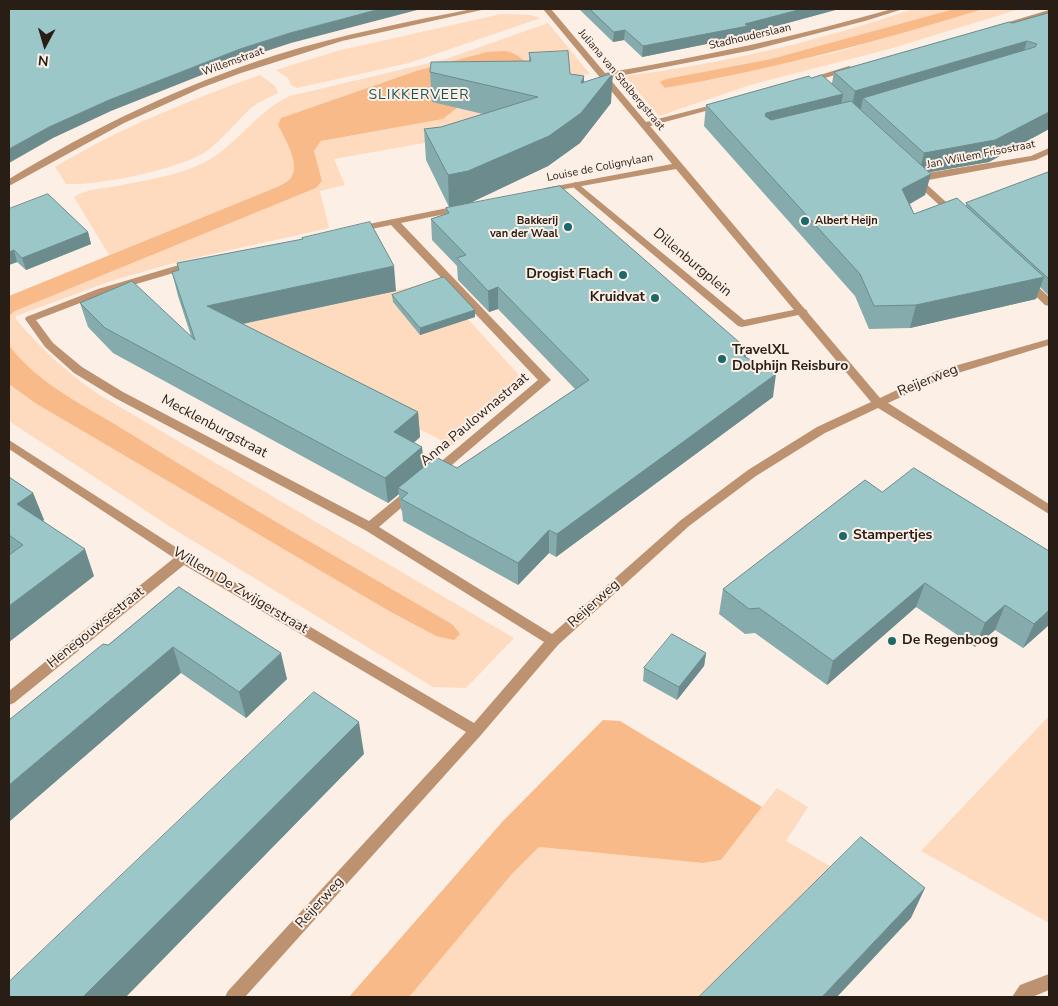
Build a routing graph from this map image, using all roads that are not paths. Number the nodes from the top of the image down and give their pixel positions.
1 (482, 9) edge
2 (547, 9) edge
3 (899, 9) edge
4 (1049, 10) edge
5 (982, 31) edge
6 (857, 66) edge
7 (604, 76) junction
8 (808, 82) edge
9 (727, 102) edge
10 (644, 125) junction
11 (1049, 151) edge
12 (678, 166) junction
13 (9, 183) edge
14 (576, 185) junction
15 (537, 193) edge
16 (470, 206) edge
17 (393, 221) junction
18 (965, 224) edge
19 (345, 231) edge
20 (203, 261) edge
21 (1021, 277) edge
22 (1049, 303) edge
23 (803, 311) junction
24 (1049, 342) edge
25 (877, 402) junction
26 (9, 444) edge
27 (1049, 510) edge
28 (370, 527) junction
29 (183, 558) junction
30 (553, 641) junction
31 (9, 699) edge
32 (476, 731) junction
33 (1049, 982) edge
34 (234, 997) edge
35 (1021, 997) edge

1 - 13 street, Willemstraat
2 - 7 street, Juliana van Stolbergstraat
3 - 7 street, Stadhouderslaan
4 - 5 street
6 - 8 street
7 - 10 street, Juliana van Stolbergstraat
9 - 10 street
10 - 12 street, Juliana van Stolbergstraat
11 - 18 street, Jan Willem Frisostraat
12 - 14 street, Louise de Colignylaan
12 - 23 street
14 - 15 street, Louise de Colignylaan
14 - 23 street, Dillenburgplein
16 - 17 street
17 - 19 street
17 - 28 street, Anna Paulownastraat
20 - 28 street, Mecklenburgstraat
21 - 22 street
23 - 25 street
24 - 25 street, Reijerweg
25 - 27 street
25 - 30 street, Reijerweg
26 - 29 street, Willem De Zwijgerstraat
28 - 30 street, Mecklenburgstraat
29 - 31 street, Henegouwsestraat
29 - 32 street, Willem De Zwijgerstraat
30 - 32 street, Reijerweg
32 - 34 street, Reijerweg
33 - 35 street

